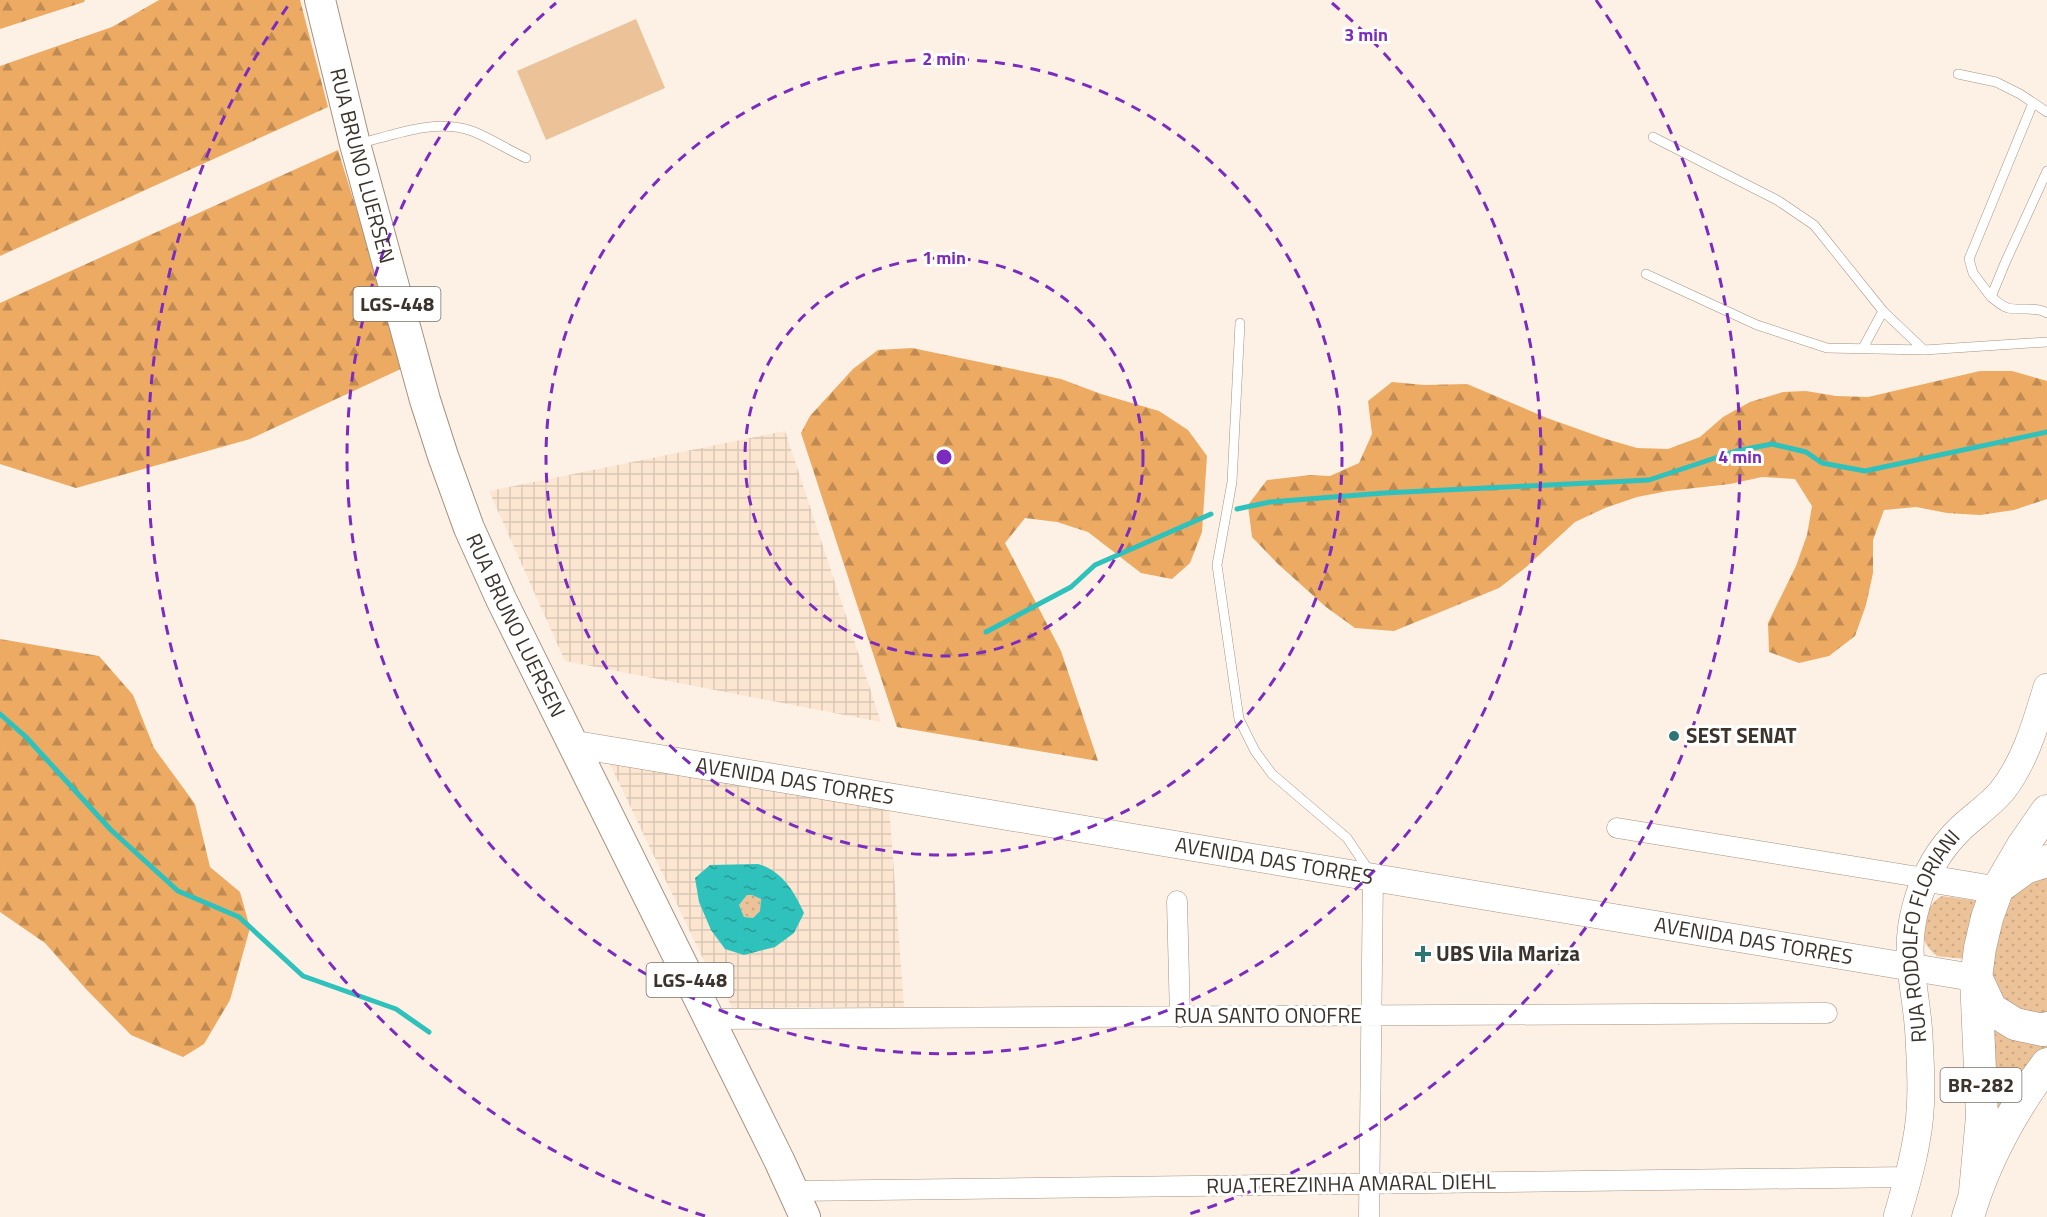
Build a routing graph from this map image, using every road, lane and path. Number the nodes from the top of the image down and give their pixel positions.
1 (320, 0) edge
2 (1958, 74) dead end
3 (2033, 103) junction
4 (2047, 112) edge
5 (1653, 137) dead end
6 (355, 144) junction
7 (526, 158) dead end
8 (2047, 171) edge
9 (1646, 274) dead end
10 (1991, 297) junction
11 (1883, 311) junction
12 (2047, 313) edge
13 (1240, 322) dead end
14 (2047, 342) edge
15 (1863, 348) junction
16 (1924, 350) junction
17 (2047, 687) edge
18 (573, 744) junction
19 (2047, 811) edge
20 (1617, 828) dead end
21 (2047, 861) edge
22 (1373, 877) junction
23 (1925, 878) junction
24 (1996, 890) junction
25 (1177, 901) dead end
26 (1909, 967) junction
27 (1976, 978) junction
28 (1827, 1013) dead end
29 (1371, 1015) junction
30 (1180, 1017) junction
31 (709, 1019) junction
32 (2047, 1028) edge
33 (2047, 1064) edge
34 (1908, 1176) junction
35 (1370, 1184) junction
36 (799, 1204) edge
37 (1971, 1204) edge
38 (1369, 1217) edge
39 (1897, 1217) edge

1 - 6 main road, RUA BRUNO LUERSEN / LGS-448
2 - 3 lane
3 - 4 lane
3 - 10 lane
5 - 11 lane
6 - 7 lane
6 - 18 main road, RUA BRUNO LUERSEN / LGS-448
8 - 10 lane
9 - 15 lane
10 - 12 lane
11 - 15 lane
11 - 16 lane
13 - 22 lane
14 - 16 lane
15 - 16 lane
17 - 23 main road, RUA RODOLFO FLORIANI
18 - 22 main road, AVENIDA DAS TORRES
18 - 31 main road, RUA BRUNO LUERSEN / LGS-448
19 - 24 highway, BR-282
20 - 23 street
21 - 24 highway
22 - 26 main road, AVENIDA DAS TORRES
22 - 29 street
23 - 24 main road
23 - 26 main road, RUA RODOLFO FLORIANI
24 - 27 highway, BR-282
25 - 30 street
26 - 27 main road, AVENIDA DAS TORRES
26 - 34 main road, RUA RODOLFO FLORIANI
27 - 32 highway
27 - 37 highway, BR-282
28 - 29 street, RUA SANTO ONOFRE
29 - 30 street, RUA SANTO ONOFRE
29 - 35 street
30 - 31 street, RUA SANTO ONOFRE
31 - 36 main road, RUA BRUNO LUERSEN / LGS-448
33 - 37 highway, BR-282
34 - 35 street, RUA TEREZINHA AMARAL DIEHL
34 - 39 main road, RUA RODOLFO FLORIANI
35 - 36 street, RUA TEREZINHA AMARAL DIEHL
35 - 38 street

